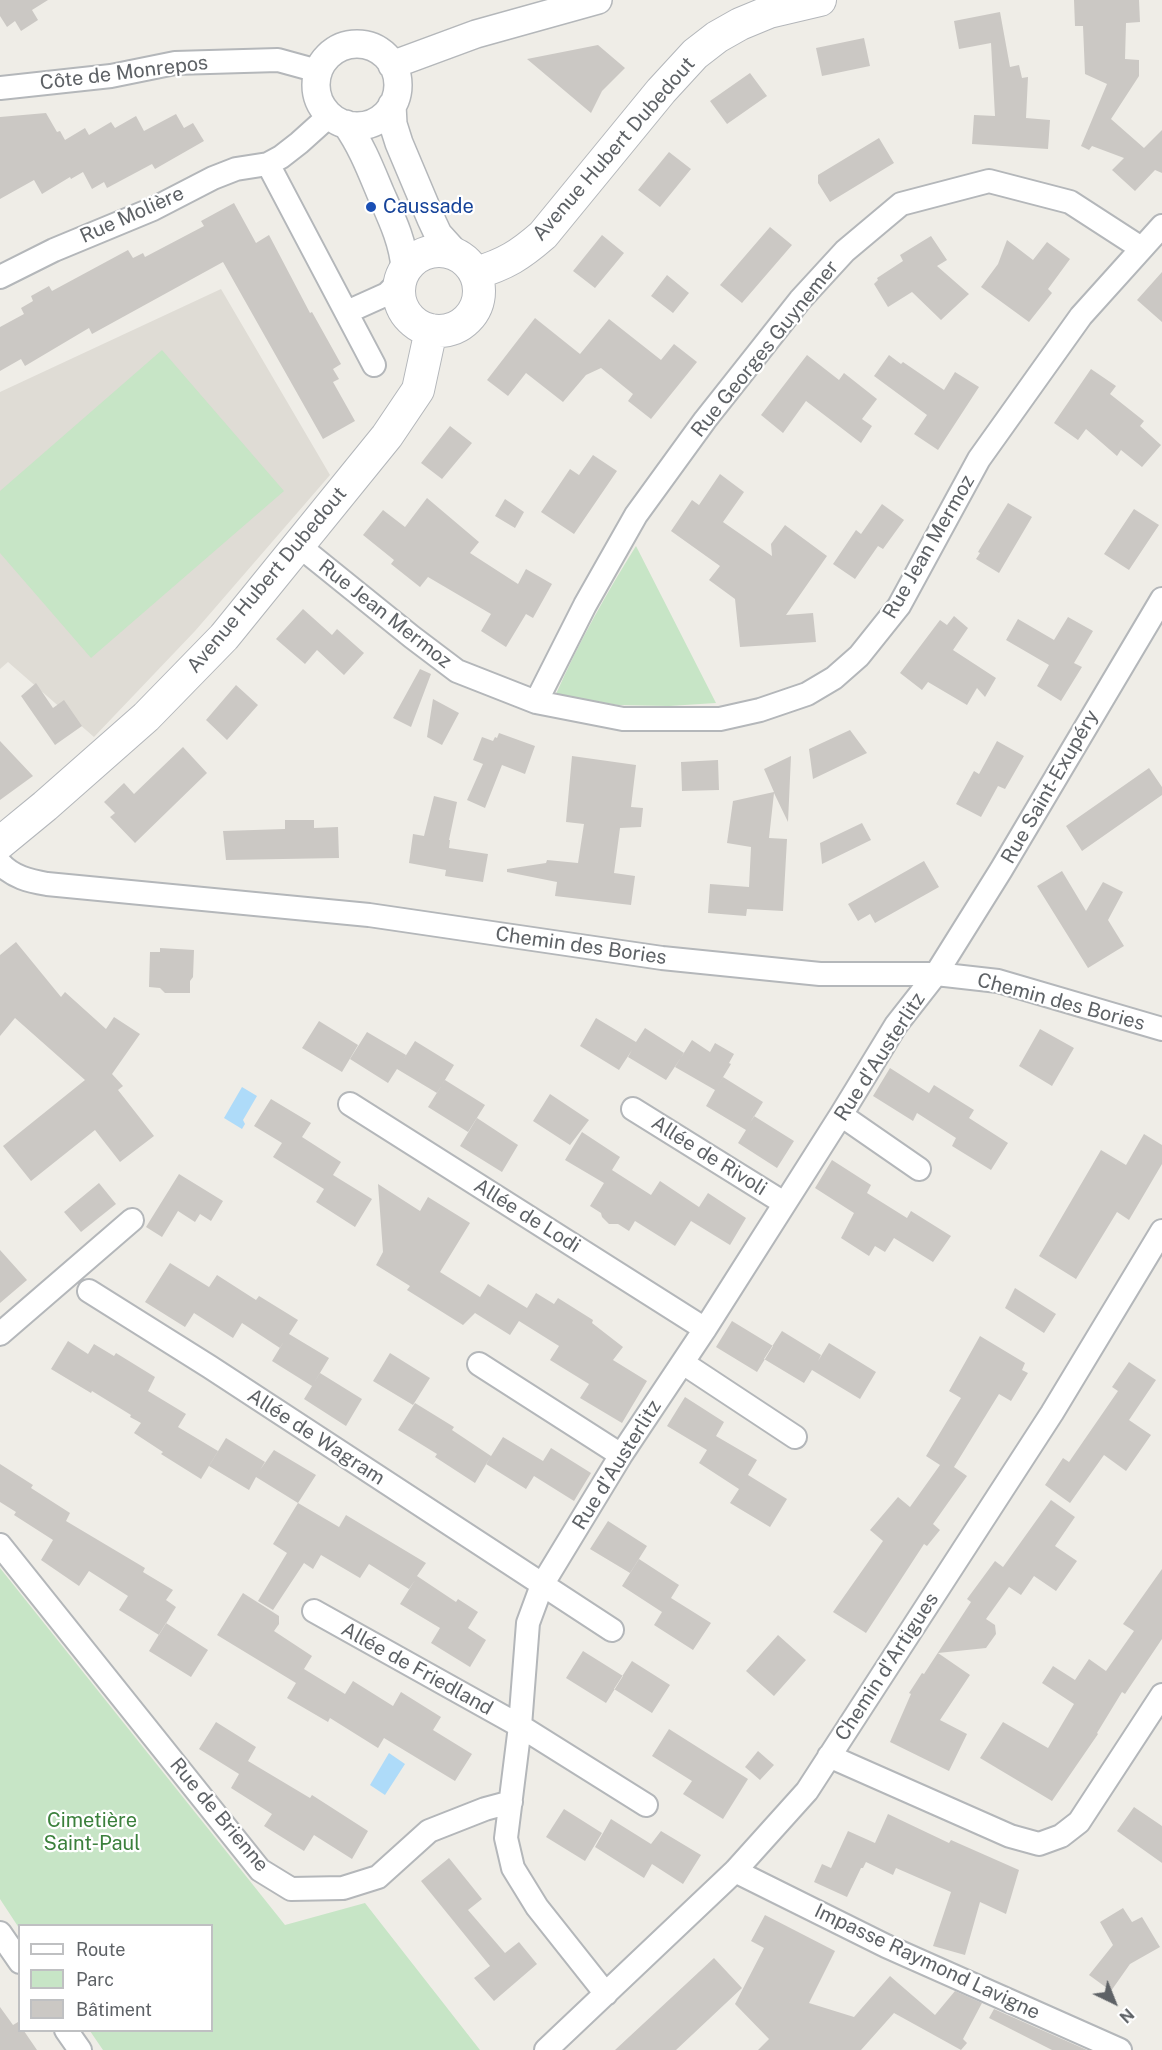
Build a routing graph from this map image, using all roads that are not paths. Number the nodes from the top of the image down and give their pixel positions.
1 (820, 0) edge
2 (593, 1) edge
3 (392, 65) junction
4 (318, 71) junction
5 (0, 88) edge
6 (392, 105) junction
7 (338, 120) junction
8 (268, 164) junction
9 (1162, 226) edge
10 (1141, 248) junction
11 (466, 264) junction
12 (403, 274) junction
13 (0, 277) edge
14 (346, 312) junction
15 (431, 330) junction
16 (374, 365) dead end
17 (298, 545) junction
18 (1162, 599) edge
19 (536, 702) junction
20 (0, 843) edge
21 (0, 863) edge
22 (936, 974) junction
23 (1162, 1029) edge
24 (350, 1104) dead end
25 (633, 1109) dead end
26 (841, 1115) junction
27 (920, 1169) dead end
28 (784, 1203) junction
29 (132, 1220) dead end
30 (1162, 1232) edge
31 (89, 1291) dead end
32 (705, 1329) junction
33 (0, 1334) edge
34 (683, 1363) junction
35 (479, 1364) dead end
36 (795, 1437) dead end
37 (621, 1455) junction
38 (0, 1545) edge
39 (542, 1585) junction
40 (314, 1611) dead end
41 (612, 1630) dead end
42 (1162, 1695) edge
43 (520, 1726) junction
44 (829, 1756) junction
45 (511, 1802) junction
46 (646, 1805) dead end
47 (735, 1871) junction
48 (0, 1933) edge
49 (18, 1959) edge
50 (606, 1994) junction
51 (67, 2032) edge
52 (80, 2050) edge
53 (546, 2050) edge
54 (1120, 2050) edge

1 - 11 main road, Avenue Hubert Dubedout
2 - 3 street
3 - 4 street
3 - 6 street
4 - 5 street, Côte de Monrepos
4 - 7 street
6 - 7 street
6 - 11 street
7 - 8 street, Rue Molière
7 - 12 street
8 - 13 street, Rue Molière
8 - 14 street
9 - 10 street, Rue Jean Mermoz
10 - 19 street, Rue Jean Mermoz
10 - 19 street, Rue Georges Guynemer
11 - 12 main road
11 - 15 main road
12 - 14 street
12 - 15 main road
14 - 16 street
15 - 17 main road, Avenue Hubert Dubedout
17 - 19 street, Rue Jean Mermoz
17 - 20 main road, Avenue Hubert Dubedout
18 - 22 street, Rue Saint-Exupéry
21 - 22 street, Chemin des Bories
22 - 23 street, Chemin des Bories
22 - 26 street, Rue d'Austerlitz
24 - 32 street, Allée de Lodi
25 - 28 street, Allée de Rivoli
26 - 27 street
26 - 28 street, Rue d'Austerlitz
28 - 32 street, Rue d'Austerlitz
29 - 33 street
30 - 44 street, Chemin d'Artigues
31 - 39 street, Allée de Wagram
32 - 34 street, Rue d'Austerlitz
34 - 36 street
34 - 37 street, Rue d'Austerlitz
35 - 37 street
37 - 39 street, Rue d'Austerlitz
38 - 45 street, Rue de Brienne
39 - 41 street, Allée de Wagram
39 - 43 street, Rue d'Austerlitz
40 - 43 street, Allée de Friedland
42 - 44 street
43 - 45 street, Rue d'Austerlitz
43 - 46 street, Allée de Friedland
44 - 47 street, Chemin d'Artigues
45 - 50 street, Rue d'Austerlitz
47 - 50 street, Chemin d'Artigues
47 - 54 street, Impasse Raymond Lavigne
48 - 49 street
50 - 53 street, Chemin d'Artigues
51 - 52 street

